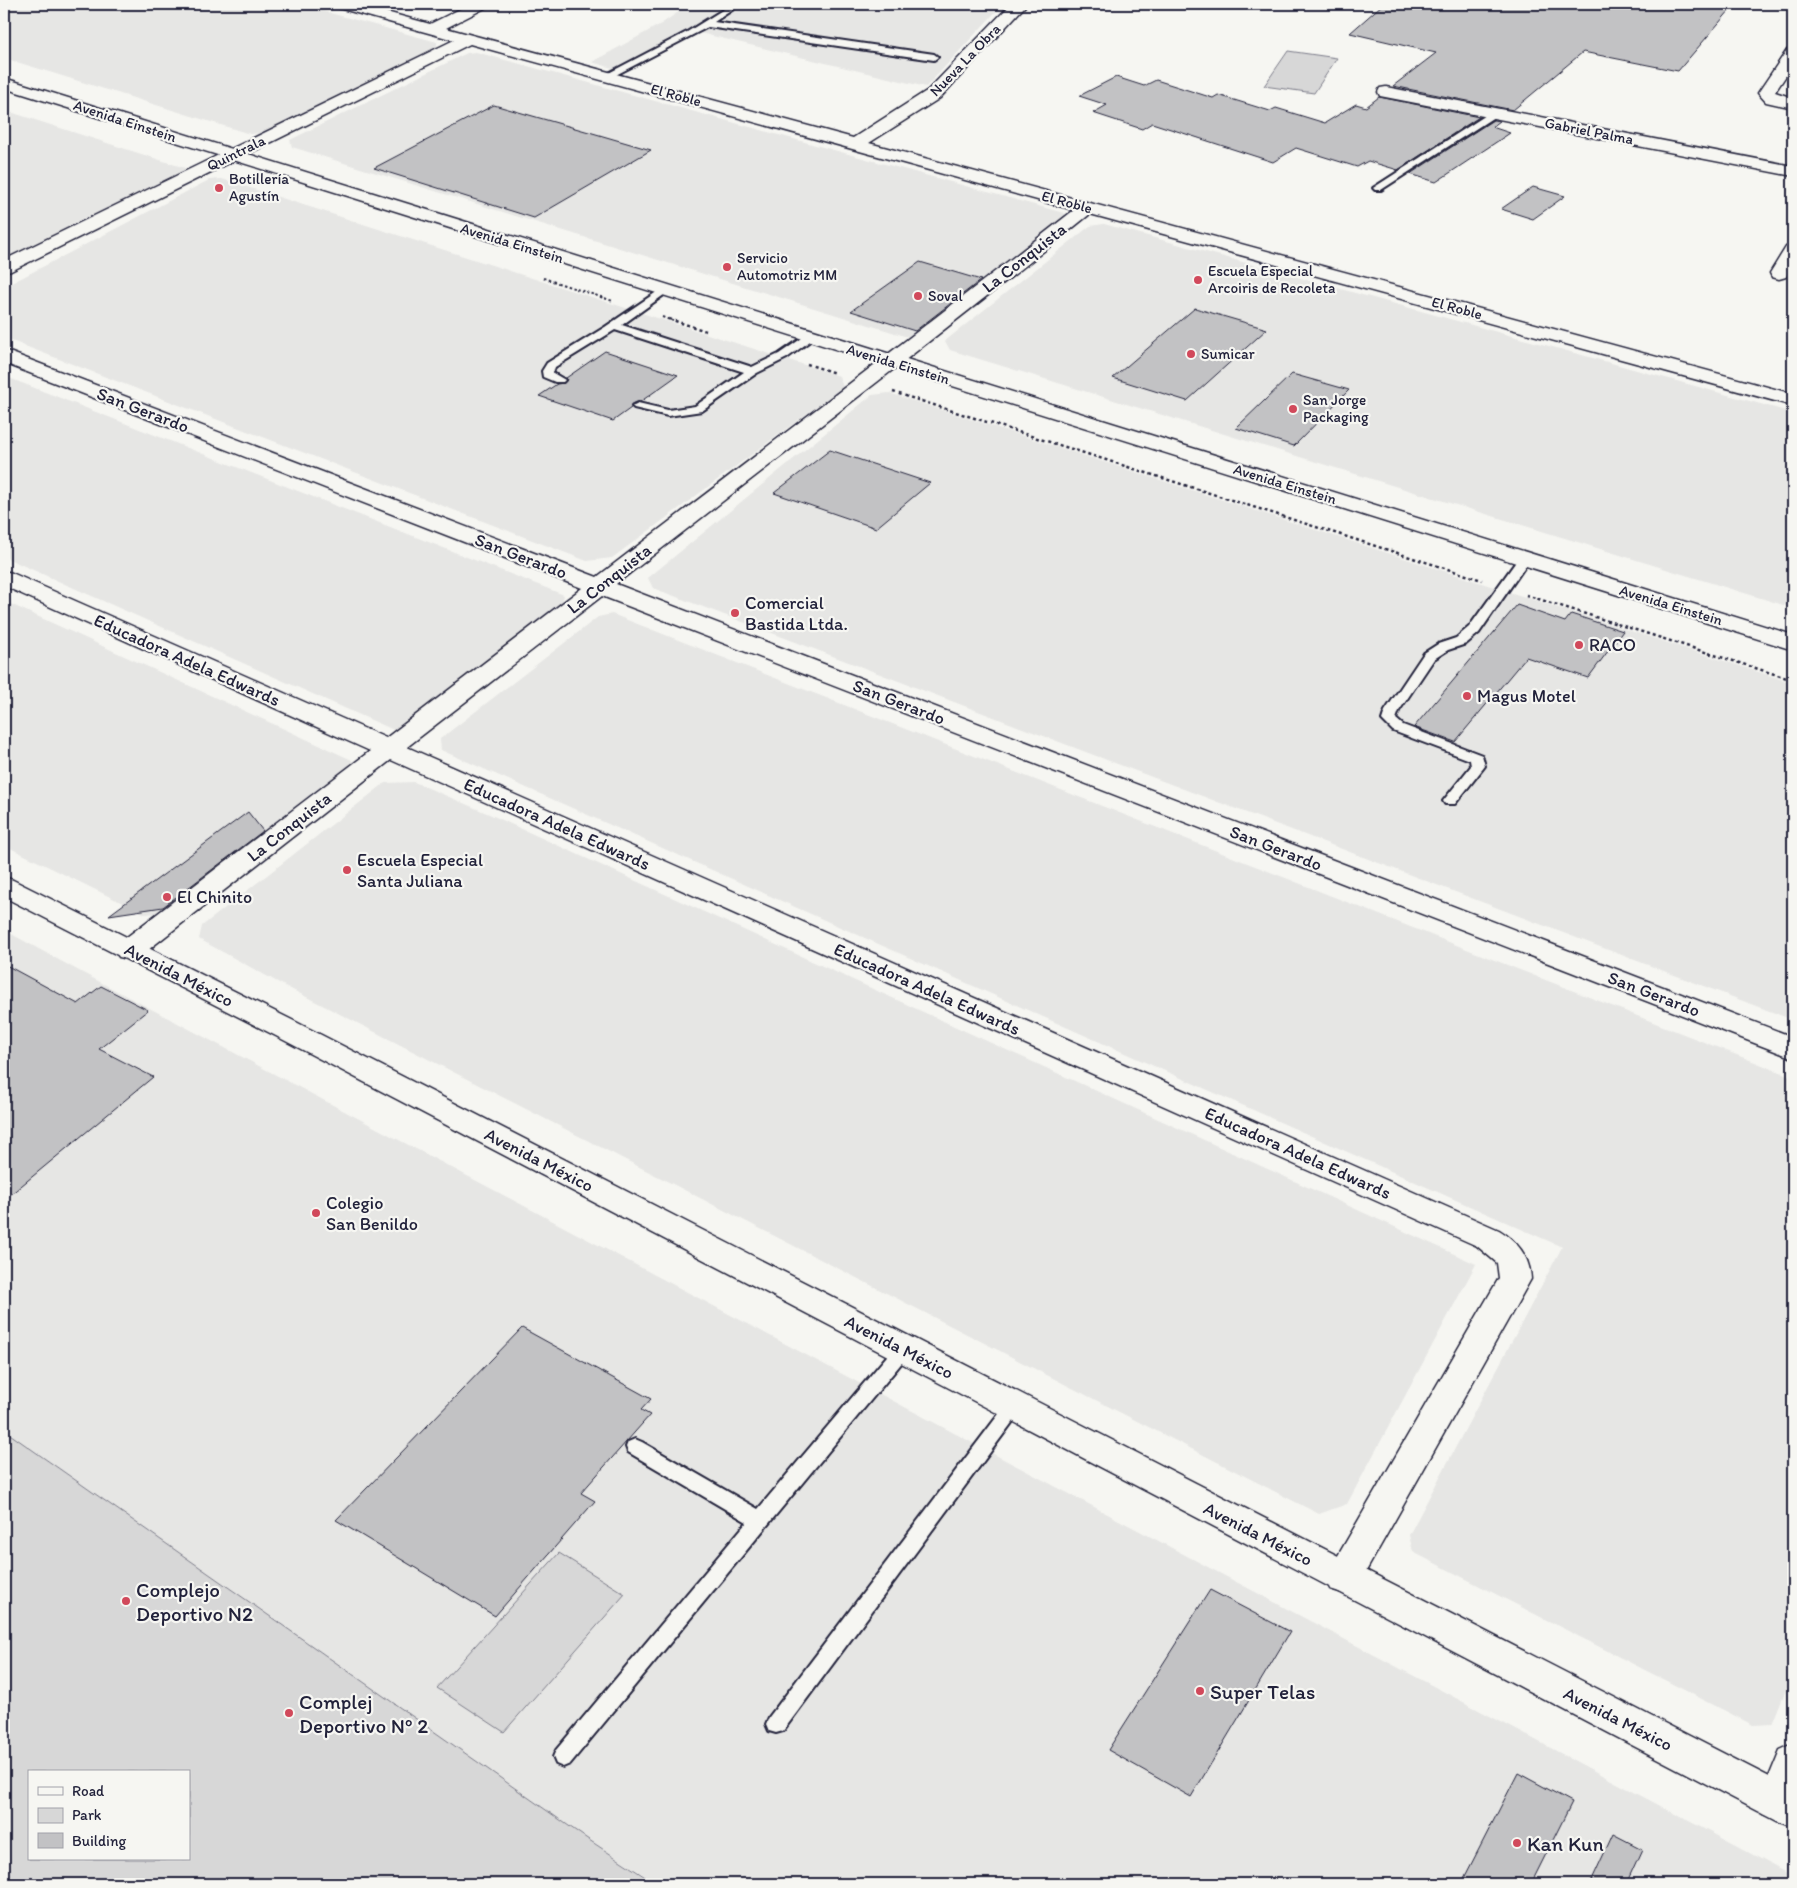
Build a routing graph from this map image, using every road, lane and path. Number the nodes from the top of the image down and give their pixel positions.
1 (340, 4) edge
2 (482, 4) edge
3 (737, 4) edge
4 (1019, 4) edge
5 (707, 24) junction
6 (432, 29) junction
7 (468, 39) junction
8 (1793, 53) edge
9 (934, 58) dead end
10 (607, 76) junction
11 (4, 83) edge
12 (1386, 92) dead end
13 (1793, 103) edge
14 (1494, 113) junction
15 (856, 144) junction
16 (232, 155) junction
17 (1793, 171) edge
18 (1378, 188) dead end
19 (1088, 208) junction
20 (1793, 251) edge
21 (4, 267) edge
22 (1779, 274) dead end
23 (536, 276) dead end
24 (664, 290) junction
25 (641, 310) junction
26 (613, 326) junction
27 (707, 332) dead end
28 (812, 336) junction
29 (4, 356) edge
30 (783, 356) junction
31 (891, 361) junction
32 (754, 371) junction
33 (559, 380) dead end
34 (863, 382) junction
35 (1793, 400) edge
36 (638, 406) dead end
37 (1524, 559) junction
38 (4, 578) edge
39 (600, 586) junction
40 (1504, 588) junction
41 (1793, 643) edge
42 (1793, 680) edge
43 (389, 749) junction
44 (1450, 801) dead end
45 (4, 886) edge
46 (129, 950) junction
47 (1793, 1048) edge
48 (903, 1349) junction
49 (1014, 1407) junction
50 (635, 1447) dead end
51 (761, 1520) junction
52 (1343, 1578) junction
53 (776, 1724) dead end
54 (563, 1757) dead end
55 (1793, 1762) edge
56 (1786, 1805) edge

1 - 6 street, El Roble
2 - 6 street
3 - 5 lane
4 - 15 street, Nueva La Obra
5 - 9 lane
5 - 10 lane
6 - 7 street, El Roble
7 - 10 street, El Roble
7 - 16 street, Quintrala
8 - 13 street
10 - 15 street, El Roble
11 - 16 street, Avenida Einstein
12 - 14 street, Gabriel Palma
14 - 17 street, Gabriel Palma
14 - 18 lane
15 - 19 street, El Roble
16 - 21 street, Quintrala
16 - 24 street, Avenida Einstein
19 - 31 street, La Conquista
19 - 35 street, El Roble
20 - 22 street
23 - 25 path
24 - 25 lane
24 - 28 street, Avenida Einstein
25 - 26 lane
25 - 27 path
26 - 32 lane
26 - 33 lane
28 - 30 lane
28 - 31 street, Avenida Einstein
29 - 39 street, San Gerardo
30 - 32 lane
30 - 34 path
31 - 34 street, La Conquista
31 - 37 street, Avenida Einstein
32 - 36 lane
34 - 39 street, La Conquista
34 - 40 path
37 - 40 lane
37 - 41 street, Avenida Einstein
38 - 43 street, Educadora Adela Edwards
39 - 43 street, La Conquista
39 - 47 street, San Gerardo
40 - 42 path
40 - 44 lane
43 - 46 street, La Conquista
43 - 52 street, Educadora Adela Edwards
45 - 46 street, Avenida México
46 - 48 street, Avenida México
48 - 49 street, Avenida México
48 - 51 lane
49 - 52 street, Avenida México
49 - 53 lane
50 - 51 lane
51 - 54 lane
52 - 56 street, Avenida México
55 - 56 street

